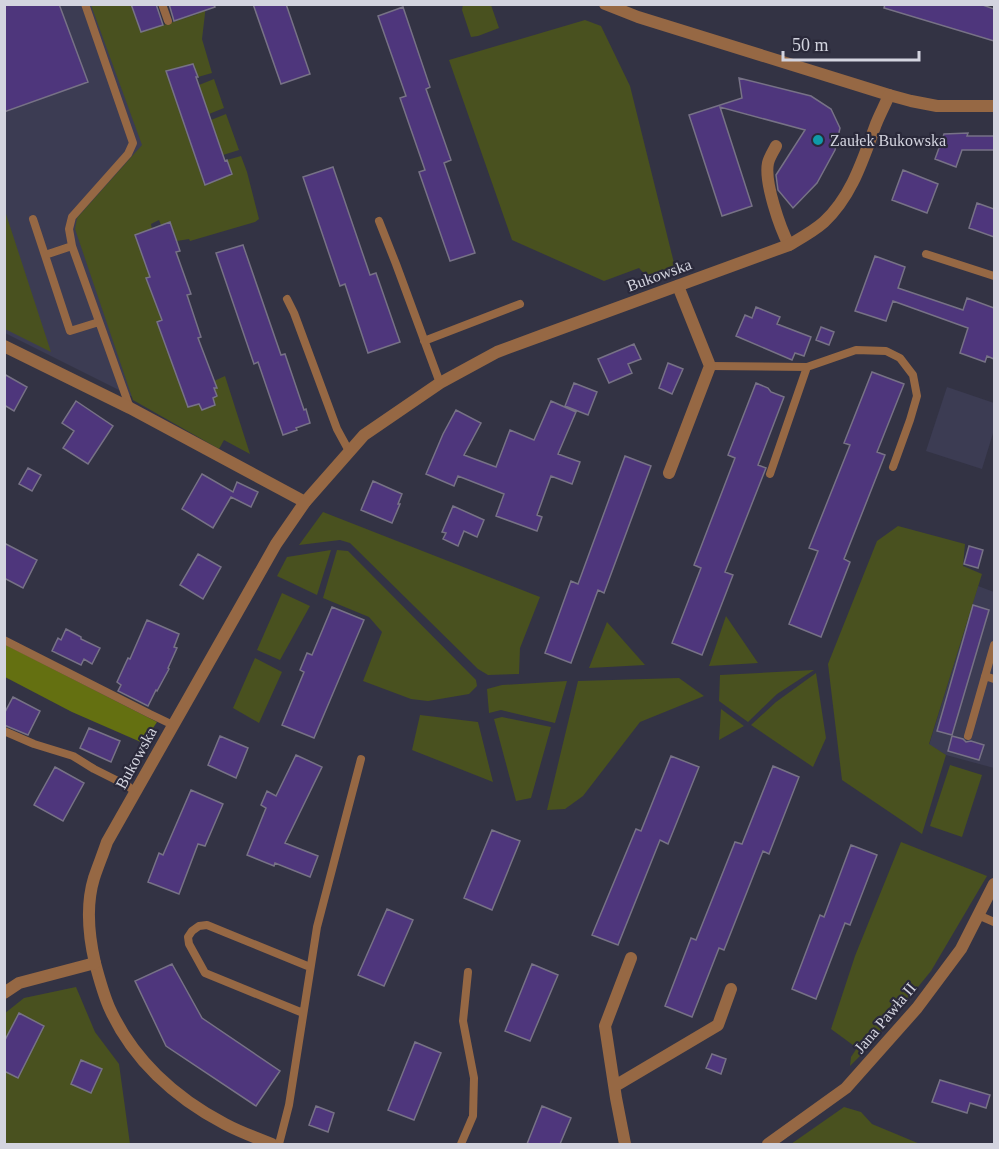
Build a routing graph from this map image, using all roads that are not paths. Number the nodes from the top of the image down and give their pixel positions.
1 (85, 4) edge
2 (162, 4) edge
3 (605, 4) edge
4 (168, 21) dead end
5 (889, 95) junction
6 (994, 106) edge
7 (776, 146) dead end
8 (33, 219) dead end
9 (379, 221) dead end
10 (789, 245) junction
11 (72, 246) junction
12 (926, 254) dead end
13 (45, 255) junction
14 (994, 276) edge
15 (678, 286) junction
16 (287, 299) dead end
17 (520, 304) dead end
18 (99, 322) junction
19 (424, 341) junction
20 (4, 346) edge
21 (710, 366) junction
22 (807, 367) junction
23 (440, 383) junction
24 (130, 408) junction
25 (349, 451) junction
26 (893, 467) dead end
27 (669, 472) dead end
28 (770, 474) dead end
29 (305, 502) junction
30 (4, 640) edge
31 (994, 645) edge
32 (985, 676) junction
33 (994, 679) edge
34 (173, 725) junction
35 (4, 730) edge
36 (968, 736) dead end
37 (361, 759) dead end
38 (135, 792) junction
39 (994, 884) edge
40 (978, 915) junction
41 (994, 922) edge
42 (631, 957) dead end
43 (95, 963) junction
44 (310, 967) junction
45 (468, 972) dead end
46 (731, 989) dead end
47 (4, 993) edge
48 (303, 1013) junction
49 (615, 1086) junction
50 (272, 1144) edge
51 (279, 1144) edge
52 (461, 1144) edge
53 (625, 1144) edge
54 (768, 1144) edge

1 - 11 lane
2 - 4 lane
3 - 5 street
5 - 6 street
5 - 10 street, Bukowska
7 - 10 street
8 - 13 lane
9 - 19 lane
10 - 15 street, Bukowska
11 - 13 lane
11 - 18 lane
12 - 14 lane
13 - 18 lane
15 - 21 street
15 - 23 street, Bukowska
16 - 25 lane
17 - 19 lane
18 - 24 lane
19 - 23 lane
20 - 24 street
21 - 22 lane
21 - 27 street
22 - 26 lane
22 - 28 lane
23 - 25 street, Bukowska
24 - 29 street
25 - 29 street, Bukowska
29 - 34 street, Bukowska
30 - 34 lane
31 - 32 lane
32 - 33 lane
32 - 36 lane
34 - 38 street, Bukowska
35 - 38 lane
37 - 44 lane
38 - 43 street, Bukowska
39 - 40 street, Jana Pawła II
40 - 41 lane
40 - 54 street, Jana Pawła II
42 - 49 street
43 - 47 street
43 - 50 street
44 - 48 lane
44 - 48 lane
45 - 52 lane
46 - 49 street
48 - 51 lane
49 - 53 street

